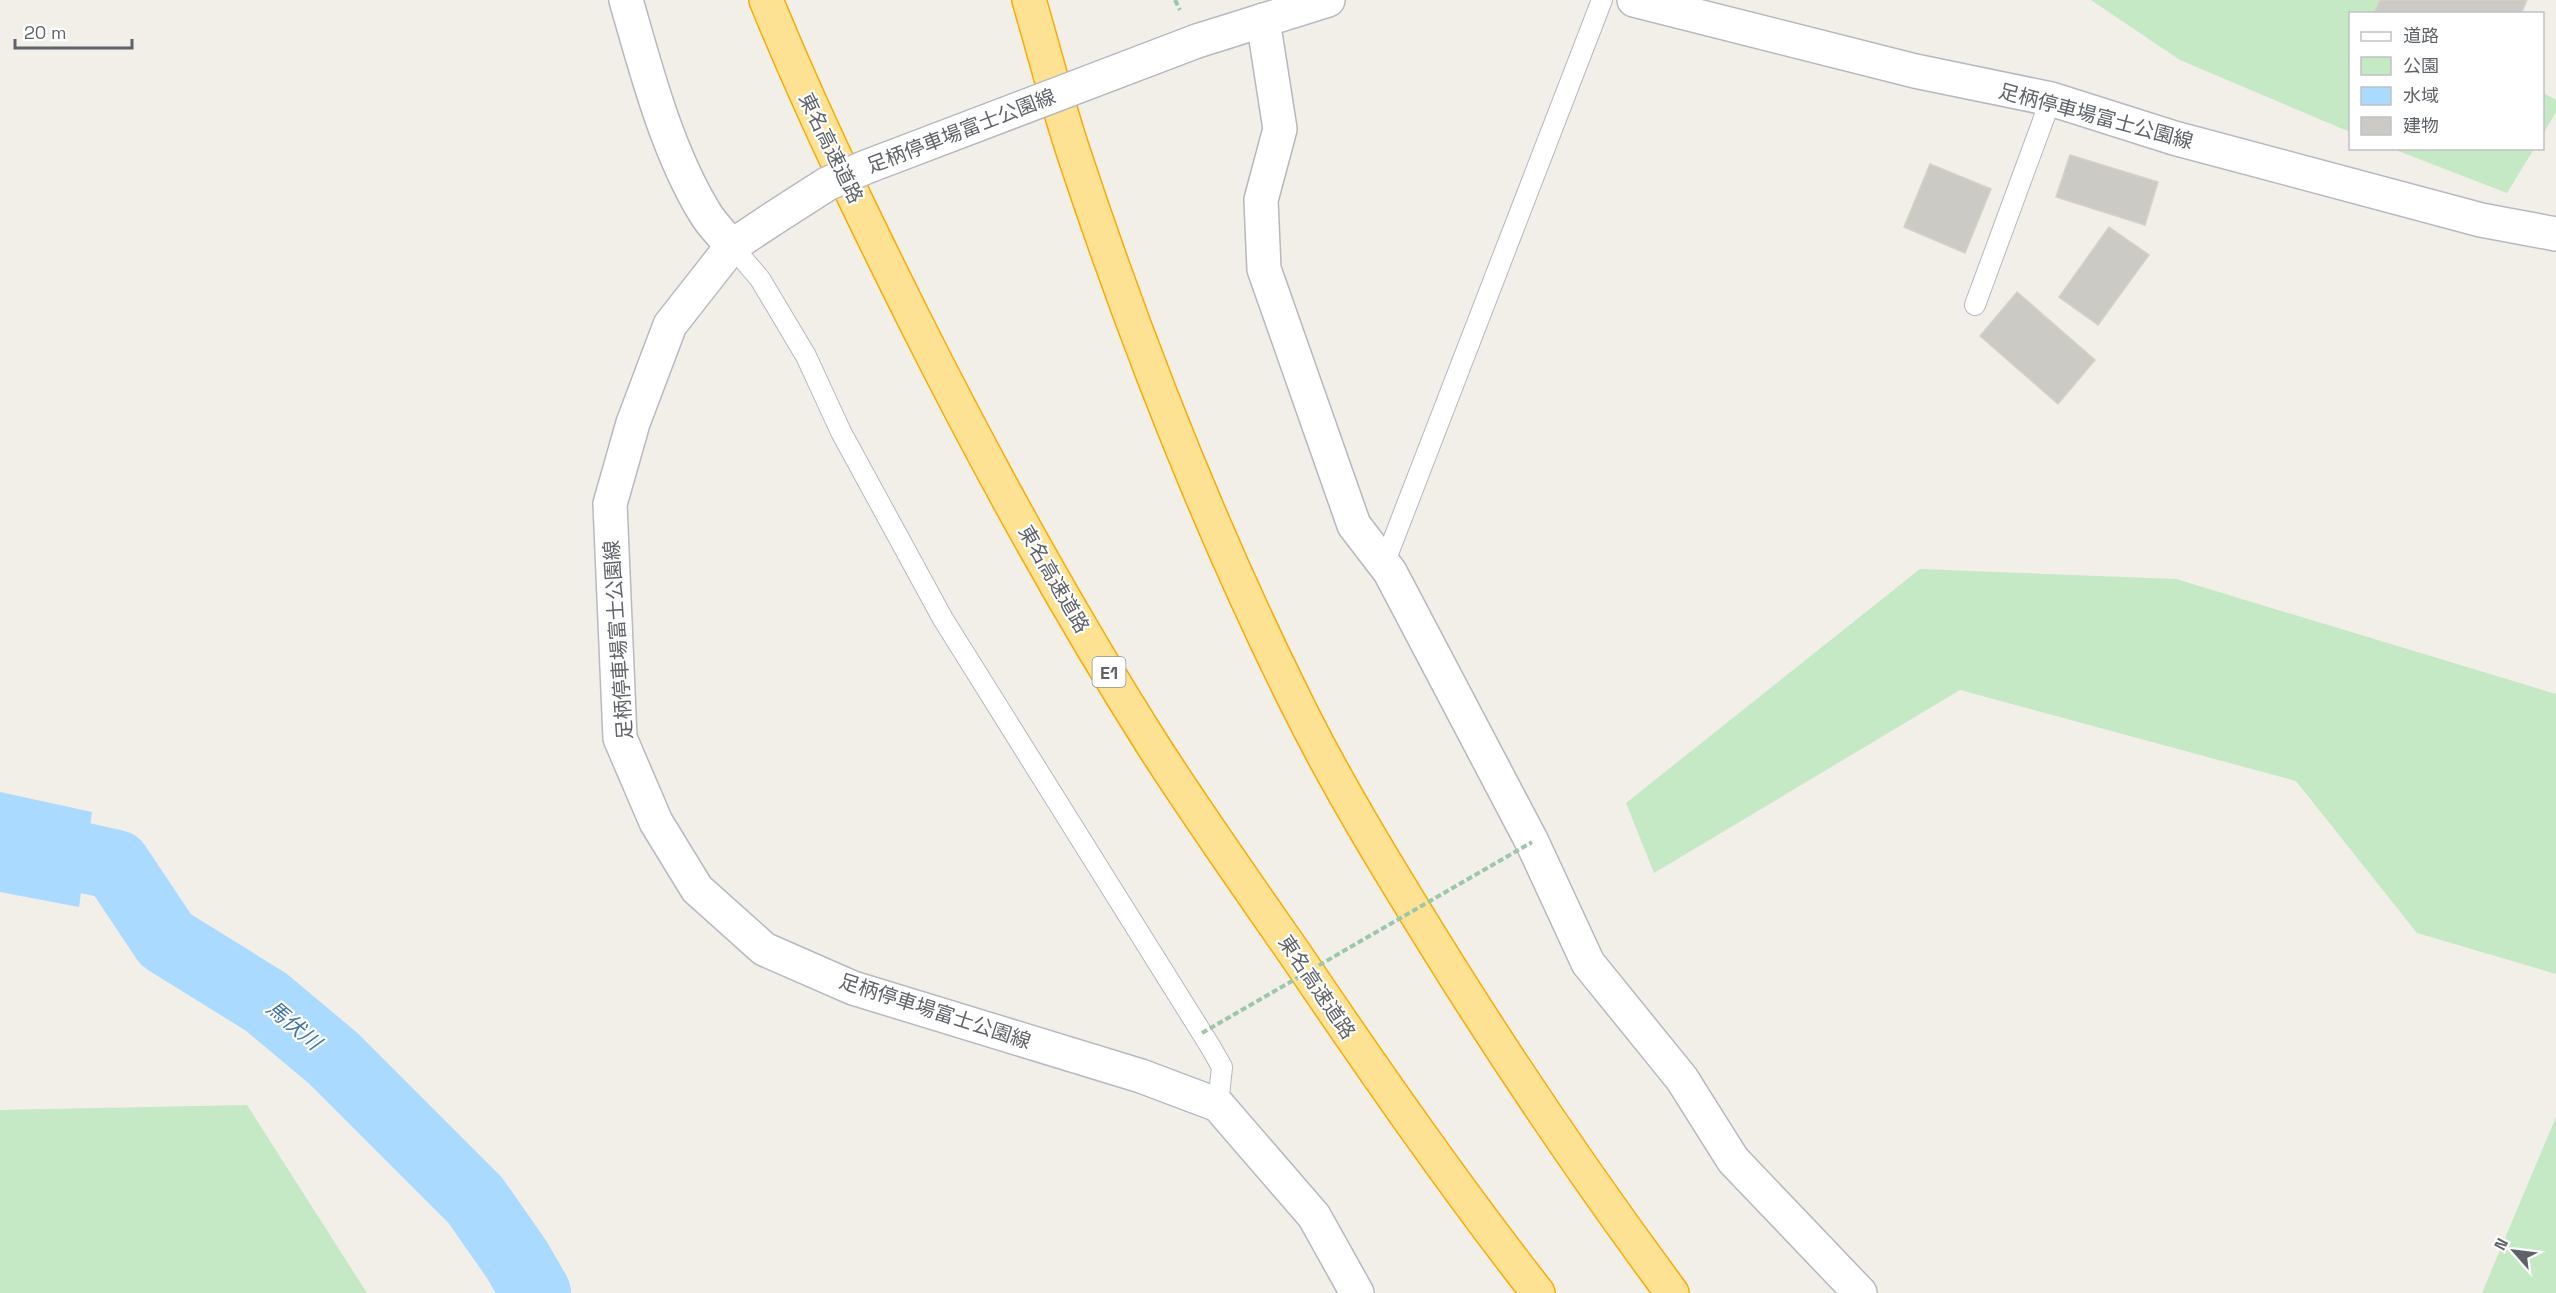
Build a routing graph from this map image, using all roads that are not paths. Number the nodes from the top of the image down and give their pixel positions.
1 (626, 0) edge
2 (766, 0) edge
3 (1029, 0) edge
4 (1328, 0) edge
5 (1602, 0) edge
6 (1634, 0) edge
7 (1263, 20) junction
8 (2051, 99) junction
9 (2556, 234) edge
10 (732, 246) junction
11 (1975, 305) dead end
12 (1384, 564) junction
13 (1218, 1105) junction
14 (1357, 1293) edge
15 (1538, 1293) edge
16 (1672, 1293) edge
17 (1860, 1293) edge

1 - 10 main road
2 - 15 highway, 東名高速道路 / E1
3 - 16 highway
4 - 7 main road, 足柄停車場富士公園線
5 - 12 lane
6 - 8 main road, 足柄停車場富士公園線
7 - 10 main road, 足柄停車場富士公園線, bridge
7 - 12 main road
8 - 9 main road, 足柄停車場富士公園線
8 - 11 lane
10 - 13 lane
10 - 13 main road, 足柄停車場富士公園線
12 - 17 main road
13 - 14 main road, 足柄停車場富士公園線

